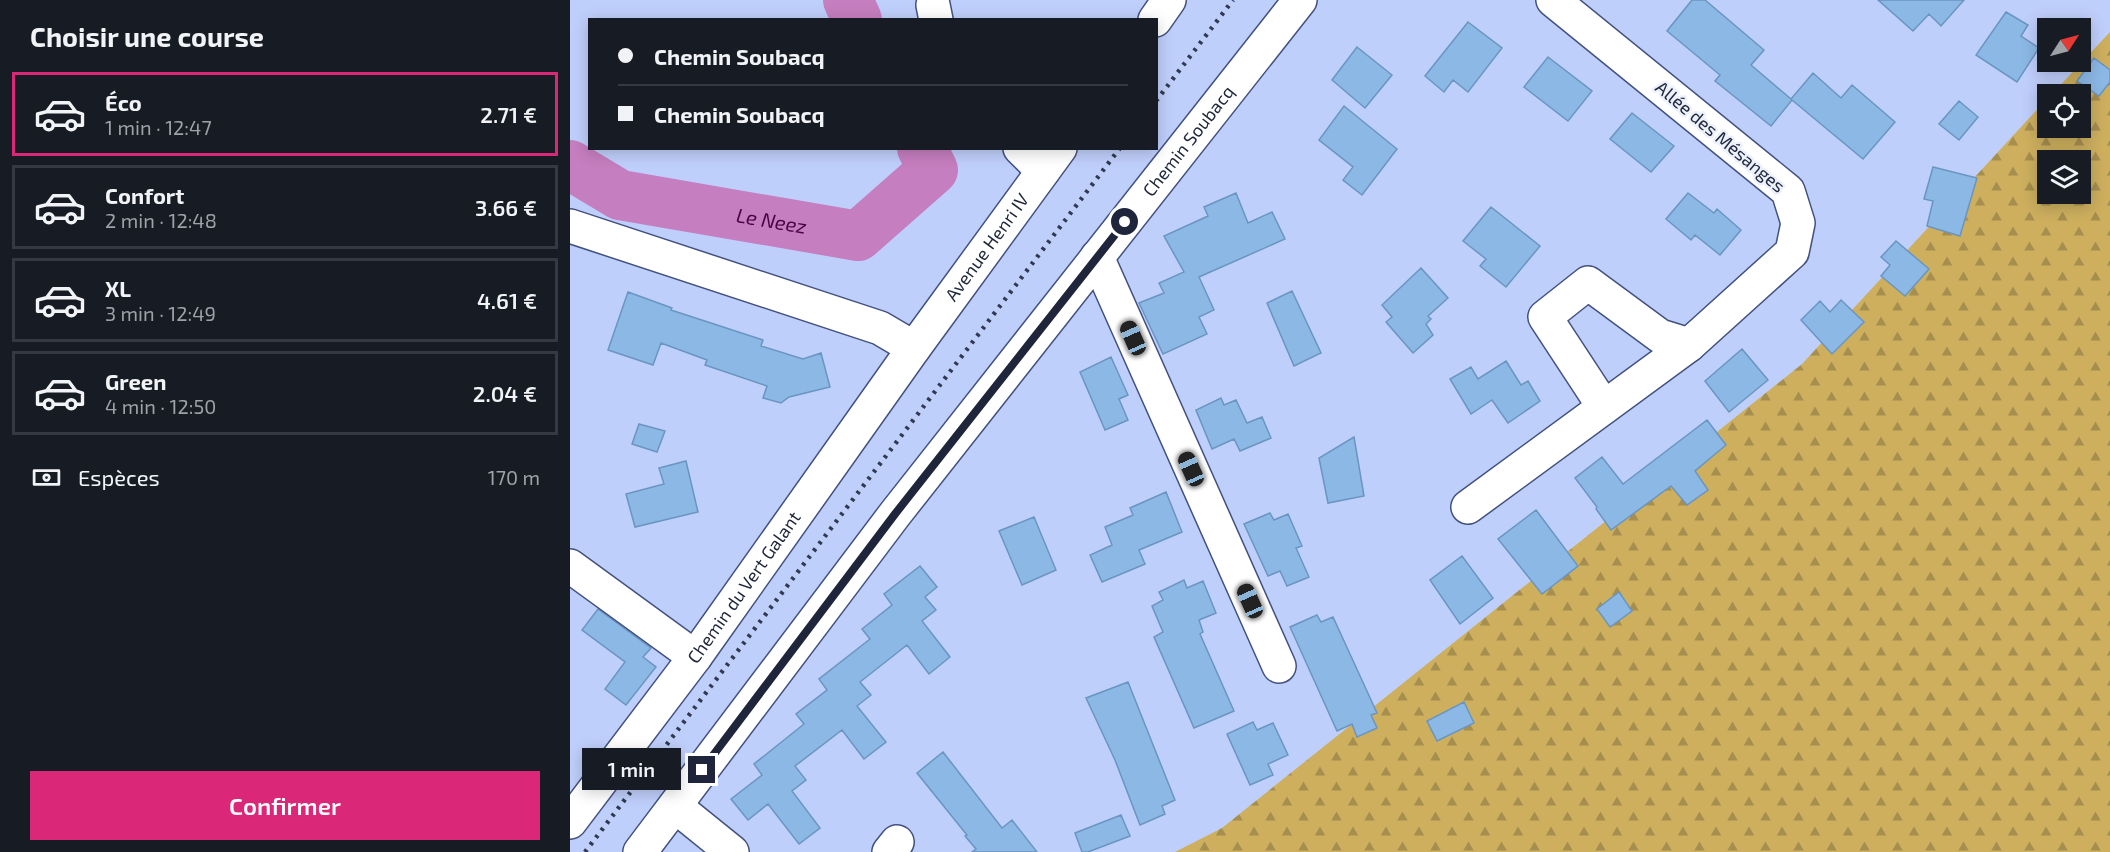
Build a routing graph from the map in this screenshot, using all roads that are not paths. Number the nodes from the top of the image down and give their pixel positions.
1 (1169, 0) edge
2 (1300, 0) edge
3 (1553, 0) edge
4 (1156, 18) edge
5 (1025, 150) edge
6 (1052, 160) edge
7 (570, 226) edge
8 (1097, 257) junction
9 (1689, 345) junction
10 (914, 348) junction
11 (1604, 407) junction
12 (1468, 507) dead end
13 (570, 566) edge
14 (695, 657) junction
15 (1279, 666) dead end
16 (675, 806) junction
17 (570, 822) edge
18 (640, 852) edge
19 (732, 852) edge

1 - 4 street
2 - 8 street, Chemin Soubacq
3 - 9 street, Allée des Mésanges
5 - 6 street
6 - 10 street, Avenue Henri IV
7 - 10 street
8 - 15 street
8 - 16 street, Chemin Soubacq
9 - 11 street, Allée des Mésanges
9 - 11 street
10 - 14 street, Chemin du Vert Galant
11 - 12 street, Allée des Mésanges
13 - 14 street
14 - 17 street, Chemin du Vert Galant
16 - 18 street, Chemin Soubacq
16 - 19 street

